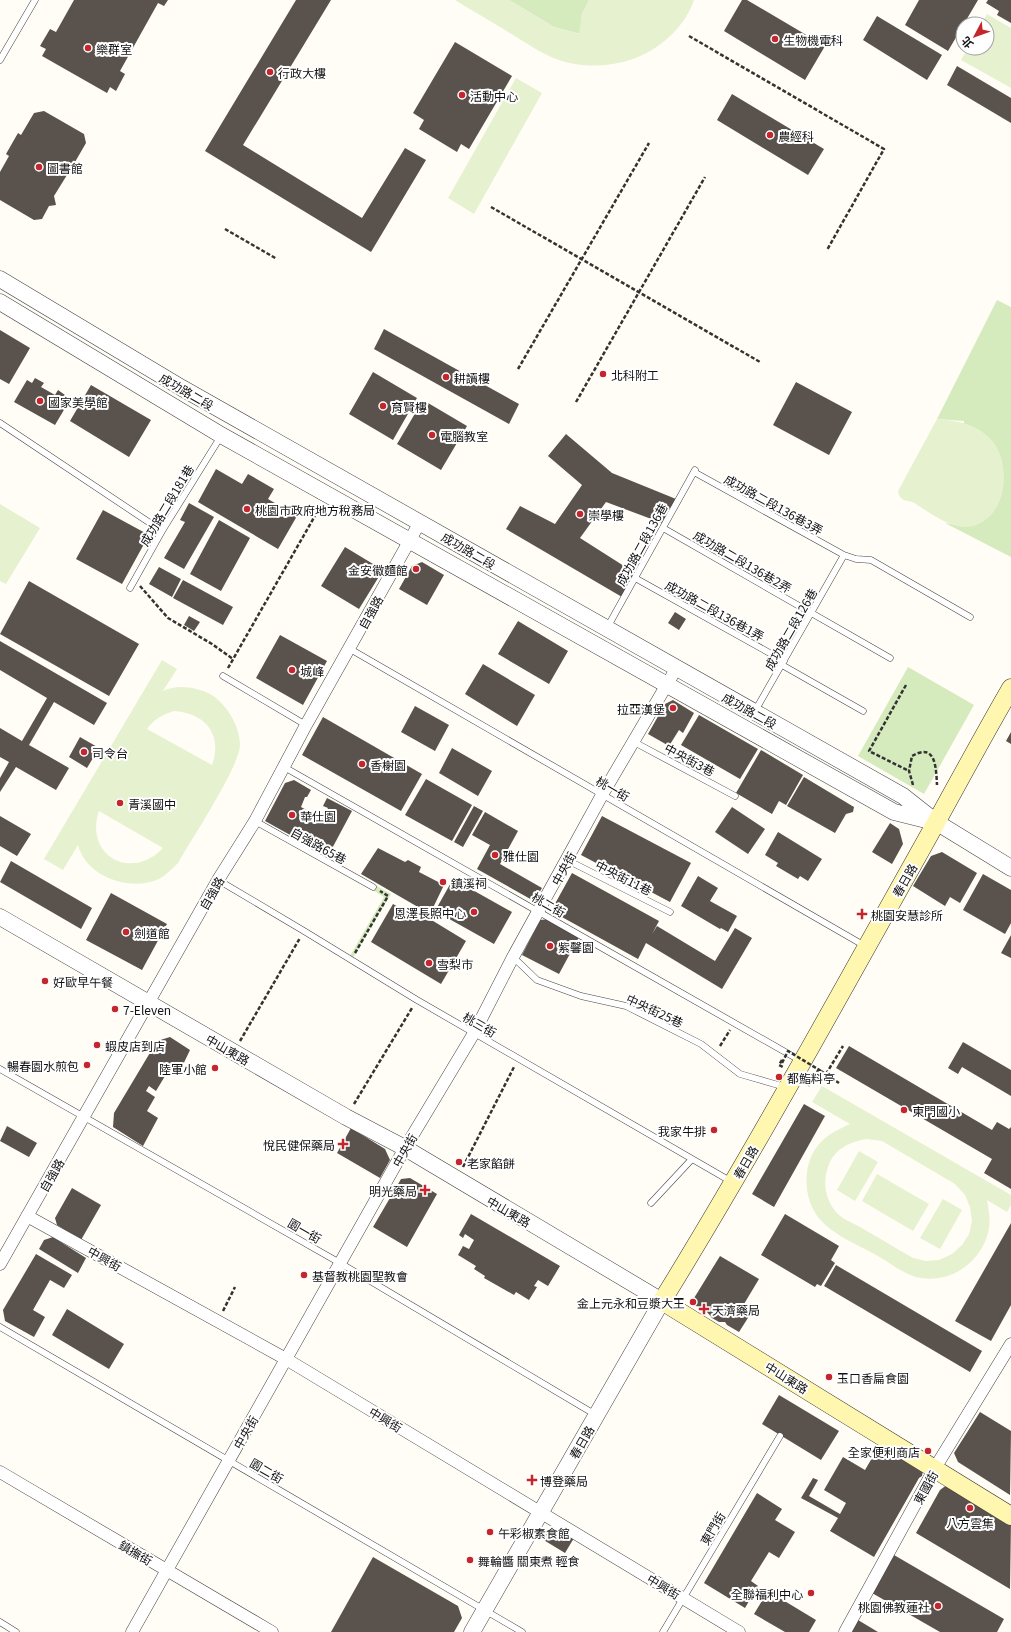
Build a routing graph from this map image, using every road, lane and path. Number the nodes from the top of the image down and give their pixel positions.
1 (35, 0) edge
2 (689, 36) dead end
3 (0, 60) edge
4 (649, 143) dead end
5 (705, 177) dead end
6 (491, 206) dead end
7 (225, 229) dead end
8 (827, 250) dead end
9 (277, 259) dead end
10 (582, 259) junction
11 (0, 279) edge
12 (639, 293) junction
13 (0, 302) edge
14 (760, 362) dead end
15 (518, 369) dead end
16 (576, 402) dead end
17 (0, 423) edge
18 (254, 429) junction
19 (222, 435) junction
20 (243, 447) junction
21 (326, 469) junction
22 (694, 471) joint
23 (321, 491) junction
24 (420, 522) junction
25 (663, 528) junction
26 (162, 530) junction
27 (410, 541) junction
28 (844, 555) junction
29 (635, 578) junction
30 (135, 580) junction
31 (130, 588) dead end
32 (811, 613) junction
33 (970, 617) dead end
34 (607, 628) junction
35 (350, 649) junction
36 (890, 658) dead end
37 (233, 659) junction
38 (783, 663) junction
39 (676, 668) junction
40 (223, 676) joint
41 (667, 684) junction
42 (906, 685) dead end
43 (1011, 688) edge
44 (863, 711) dead end
45 (754, 713) junction
46 (306, 725) junction
47 (634, 742) junction
48 (284, 767) junction
49 (909, 771) junction
50 (937, 785) dead end
51 (913, 786) dead end
52 (602, 795) junction
53 (735, 796) dead end
54 (255, 821) junction
55 (936, 822) junction
56 (567, 860) junction
57 (1011, 868) edge
58 (218, 880) junction
59 (373, 887) joint
60 (539, 911) junction
61 (670, 912) dead end
62 (0, 917) edge
63 (304, 931) junction
64 (865, 946) junction
65 (513, 958) junction
66 (351, 960) junction
67 (417, 1000) junction
68 (148, 1004) junction
69 (734, 1023) junction
70 (474, 1033) junction
71 (843, 1046) dead end
72 (234, 1052) junction
73 (715, 1055) junction
74 (518, 1059) junction
75 (802, 1062) junction
76 (782, 1063) dead end
77 (0, 1069) edge
78 (819, 1069) junction
79 (826, 1074) junction
80 (839, 1083) dead end
81 (809, 1085) dead end
82 (787, 1088) junction
83 (84, 1116) junction
84 (346, 1117) junction
85 (405, 1148) junction
86 (692, 1159) junction
87 (457, 1180) junction
88 (733, 1182) junction
89 (652, 1203) dead end
90 (28, 1216) junction
91 (340, 1263) junction
92 (0, 1264) edge
93 (235, 1287) dead end
94 (662, 1300) junction
95 (218, 1321) junction
96 (0, 1327) edge
97 (1011, 1344) edge
98 (286, 1358) junction
99 (596, 1415) junction
100 (780, 1436) dead end
101 (229, 1460) junction
102 (935, 1468) junction
103 (0, 1472) edge
104 (541, 1512) junction
105 (1011, 1516) edge
106 (167, 1570) junction
107 (683, 1598) junction
108 (484, 1610) junction
109 (0, 1622) edge
110 (727, 1629) edge
111 (16, 1632) edge
112 (132, 1632) edge
113 (272, 1632) edge
114 (472, 1632) edge
115 (522, 1632) edge
116 (663, 1632) edge
117 (739, 1632) edge
118 (845, 1632) edge

1 - 3 lane
2 - 8 path
4 - 10 path
5 - 12 path
6 - 10 path
7 - 9 path
10 - 12 path
10 - 15 path
11 - 18 street, 成功路二段
12 - 14 path
12 - 16 path
13 - 19 street, 成功路二段
17 - 26 lane
18 - 20 street
18 - 21 street, 成功路二段
19 - 20 street, 成功路二段
19 - 26 lane, 成功路二段181巷
20 - 23 street, 成功路二段
21 - 23 street
21 - 24 street, 成功路二段
22 - 25 lane, 成功路二段136巷
22 - 28 lane, 成功路二段136巷3弄
23 - 27 street, 成功路二段
23 - 37 path
24 - 27 street, 自強路
24 - 34 street, 成功路二段
25 - 29 lane, 成功路二段136巷
25 - 32 lane, 成功路二段136巷2弄
26 - 30 lane, 成功路二段181巷
27 - 35 street, 自強路
27 - 41 street, 成功路二段
28 - 32 lane, 成功路二段126巷
28 - 33 lane, 成功路二段136巷3弄
29 - 34 lane, 成功路二段136巷
29 - 38 lane, 成功路二段136巷1弄
30 - 31 lane, 成功路二段181巷
30 - 37 path
32 - 36 lane, 成功路二段136巷2弄
32 - 38 lane, 成功路二段126巷
34 - 39 street, 成功路二段
35 - 46 street, 自強路
35 - 52 lane, 桃一街
37 - 40 path
38 - 44 lane, 成功路二段136巷1弄
38 - 45 lane, 成功路二段126巷
39 - 41 street, 中央街
39 - 45 street, 成功路二段
40 - 46 lane
41 - 47 street, 中央街
41 - 55 street, 成功路二段
42 - 49 path
43 - 55 main road, 春日路
45 - 55 street, 成功路二段
46 - 48 street, 自強路
47 - 52 street, 中央街
47 - 53 lane, 中央街3巷
48 - 54 street, 自強路
48 - 60 lane, 桃二街
49 - 50 path
49 - 51 path
52 - 56 street, 中央街
52 - 64 lane, 桃一街
54 - 58 street, 自強路
54 - 59 lane, 自強路65巷
55 - 57 street, 成功路二段
55 - 64 main road, 春日路
56 - 60 street, 中央街
56 - 61 lane, 中央街11巷
58 - 63 lane, 桃三街
58 - 68 street, 自強路
59 - 66 path
60 - 65 street, 中央街
60 - 69 lane, 桃二街
62 - 68 street, 中山東路
63 - 66 lane, 桃三街
63 - 72 path
64 - 75 main road, 春日路
65 - 70 street, 中央街
65 - 73 lane, 中央街25巷
66 - 67 lane, 桃三街
67 - 70 lane, 桃三街
67 - 84 path
68 - 72 street, 中山東路
68 - 83 street, 自強路
69 - 73 path
69 - 75 lane, 桃二街
70 - 74 lane, 桃三街
70 - 85 street, 中央街
71 - 79 path
72 - 84 street, 中山東路
73 - 82 lane, 中央街25巷
74 - 86 lane, 桃三街
74 - 87 path
75 - 82 main road, 春日路
76 - 78 path, bridge
77 - 83 lane, 園一街
78 - 79 path, bridge
78 - 81 path
79 - 80 path
82 - 88 main road, 春日路
83 - 90 street, 自強路
83 - 91 lane, 園一街
84 - 85 street, 中山東路
85 - 87 street, 中山東路
85 - 91 street, 中央街
86 - 88 lane, 桃三街
86 - 89 lane
87 - 94 street, 中山東路
88 - 94 main road, 春日路
90 - 92 street, 自強路
90 - 95 street, 中興街
91 - 98 street, 中央街
91 - 99 lane, 園一街
93 - 95 path
94 - 99 street, 春日路
94 - 102 main road, 中山東路
95 - 98 street, 中興街
96 - 101 lane, 園二街
97 - 102 street, 東國街
98 - 101 street, 中央街
98 - 104 street, 中興街
99 - 104 street, 春日路
100 - 107 lane, 東門街
101 - 106 street, 中央街
101 - 108 lane, 園二街
102 - 105 main road, 中山東路
102 - 118 street, 東國街
103 - 106 street, 鎮撫街
104 - 107 street, 中興街
104 - 108 street, 春日路
106 - 112 street, 中央街
106 - 113 street, 鎮撫街
107 - 110 street, 中興街
107 - 116 lane, 東門街
108 - 114 street, 春日路
108 - 115 lane, 園二街
109 - 111 lane
110 - 117 street, 中興街

